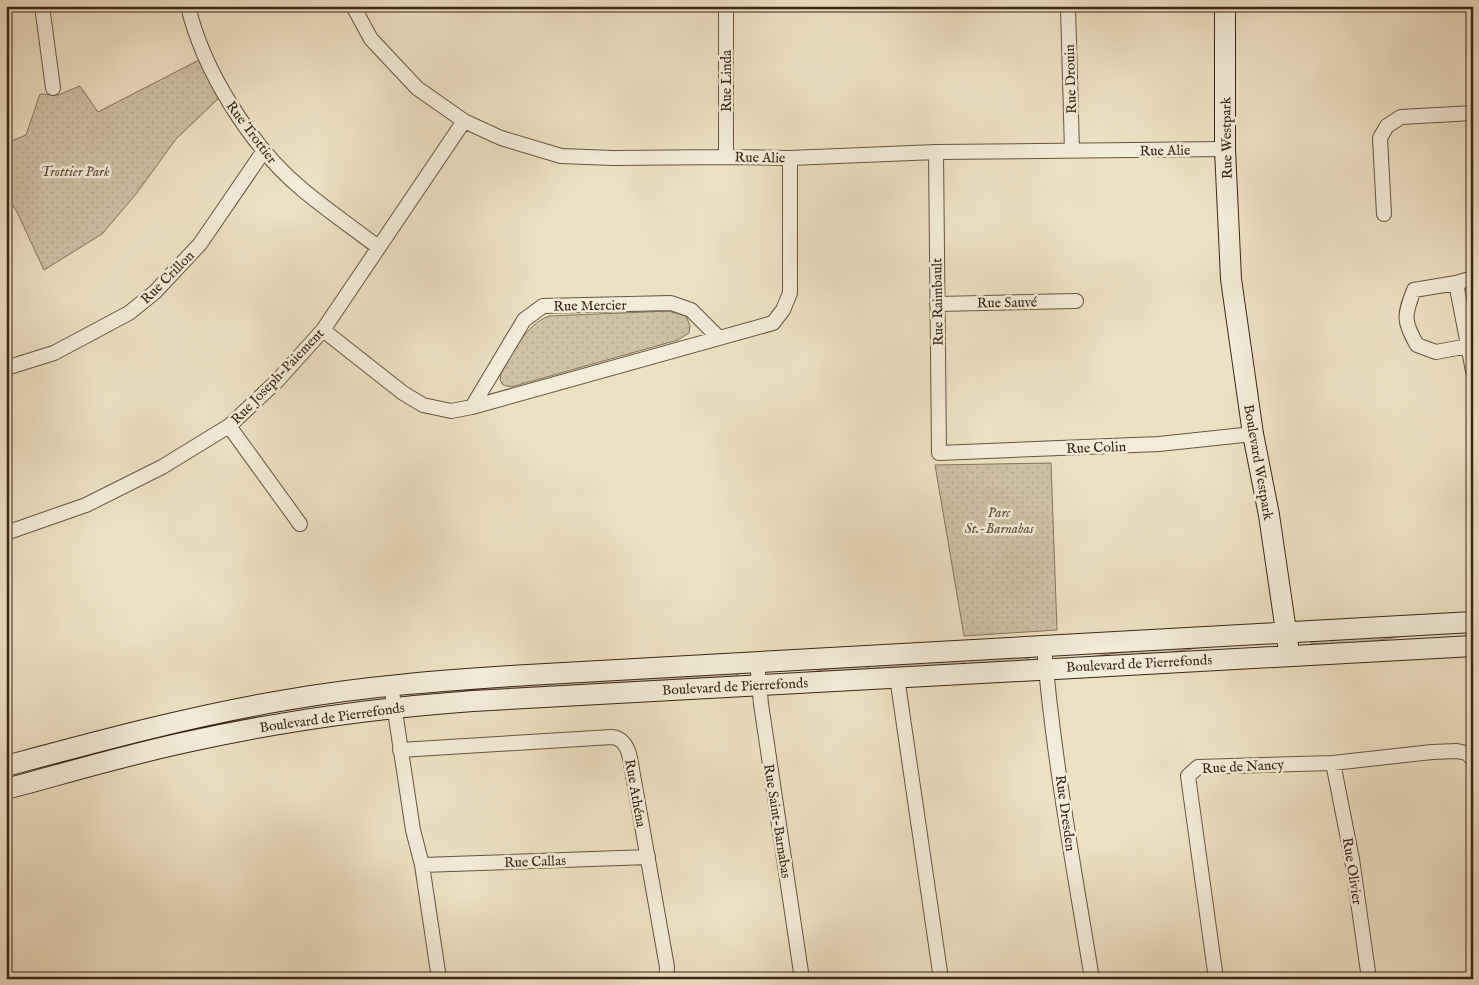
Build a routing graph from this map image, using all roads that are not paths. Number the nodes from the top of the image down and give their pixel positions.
1 (42, 6) edge
2 (188, 6) edge
3 (353, 6) edge
4 (726, 6) edge
5 (1068, 6) edge
6 (1224, 6) edge
7 (53, 88) dead end
8 (1473, 114) edge
9 (464, 121) junction
10 (1225, 149) junction
11 (1072, 151) junction
12 (263, 152) junction
13 (936, 152) junction
14 (726, 156) junction
15 (790, 158) junction
16 (1384, 214) dead end
17 (378, 248) junction
18 (1230, 270) joint
19 (1473, 278) edge
20 (1456, 283) junction
21 (1076, 301) dead end
22 (937, 304) junction
23 (323, 330) junction
24 (719, 338) junction
25 (1468, 346) junction
26 (6, 368) edge
27 (1473, 371) edge
28 (472, 407) junction
29 (229, 426) junction
30 (1253, 434) junction
31 (939, 453) joint
32 (300, 524) dead end
33 (6, 533) edge
34 (1473, 622) edge
35 (1286, 632) junction
36 (1044, 646) junction
37 (1473, 646) edge
38 (1289, 655) junction
39 (756, 662) junction
40 (1046, 669) junction
41 (897, 677) junction
42 (392, 685) junction
43 (759, 685) junction
44 (394, 707) junction
45 (400, 750) junction
46 (1473, 759) edge
47 (1333, 763) junction
48 (6, 766) edge
49 (6, 789) edge
50 (648, 857) junction
51 (422, 865) junction
52 (439, 979) edge
53 (666, 979) edge
54 (802, 979) edge
55 (941, 979) edge
56 (1092, 979) edge
57 (1216, 979) edge
58 (1369, 979) edge

1 - 7 street
2 - 12 street, Rue Trottier
3 - 9 street, Rue Alie
4 - 14 street, Rue Linda
5 - 11 street, Rue Drouin
6 - 10 main road, Rue Westpark
8 - 16 street
9 - 14 street, Rue Alie
9 - 17 street, Rue Joseph-Paiement
10 - 11 street, Rue Alie
10 - 18 main road, Rue Westpark
11 - 13 street, Rue Alie
12 - 17 street, Rue Trottier
12 - 26 street, Rue Crillon
13 - 15 street, Rue Alie
13 - 22 street, Rue Raimbault
14 - 15 street, Rue Alie
15 - 24 street
17 - 23 street, Rue Joseph-Paiement
18 - 30 main road, Boulevard Westpark
19 - 20 street
20 - 25 street
20 - 25 street
21 - 22 street, Rue Sauvé
22 - 31 street, Rue Raimbault
23 - 28 street
23 - 29 street, Rue Joseph-Paiement
24 - 28 street
24 - 28 street, Rue Mercier
25 - 27 street
29 - 32 street
29 - 33 street, Rue Joseph-Paiement
30 - 31 street, Rue Colin
30 - 35 main road, Boulevard Westpark
34 - 35 main road, Boulevard de Pierrefonds
35 - 36 main road, Boulevard de Pierrefonds
35 - 38 main road, Boulevard Westpark
36 - 39 main road, Boulevard de Pierrefonds
36 - 40 street, Rue Dresden
37 - 38 main road, Boulevard de Pierrefonds
38 - 40 main road, Boulevard de Pierrefonds
39 - 42 main road, Boulevard de Pierrefonds
39 - 43 street, Rue Saint-Barnabas
40 - 41 main road, Boulevard de Pierrefonds
40 - 56 street, Rue Dresden
41 - 43 main road, Boulevard de Pierrefonds
41 - 55 street
42 - 44 street
42 - 48 main road, Boulevard de Pierrefonds
43 - 44 main road, Boulevard de Pierrefonds
43 - 54 street, Rue Saint-Barnabas
44 - 45 street
44 - 49 main road, Boulevard de Pierrefonds
45 - 50 street, Rue Athéna
45 - 51 street
46 - 47 street, Rue de Nancy
47 - 57 street, Rue de Nancy
47 - 58 street, Rue Olivier
50 - 51 street, Rue Callas
50 - 53 street, Rue Athéna
51 - 52 street

